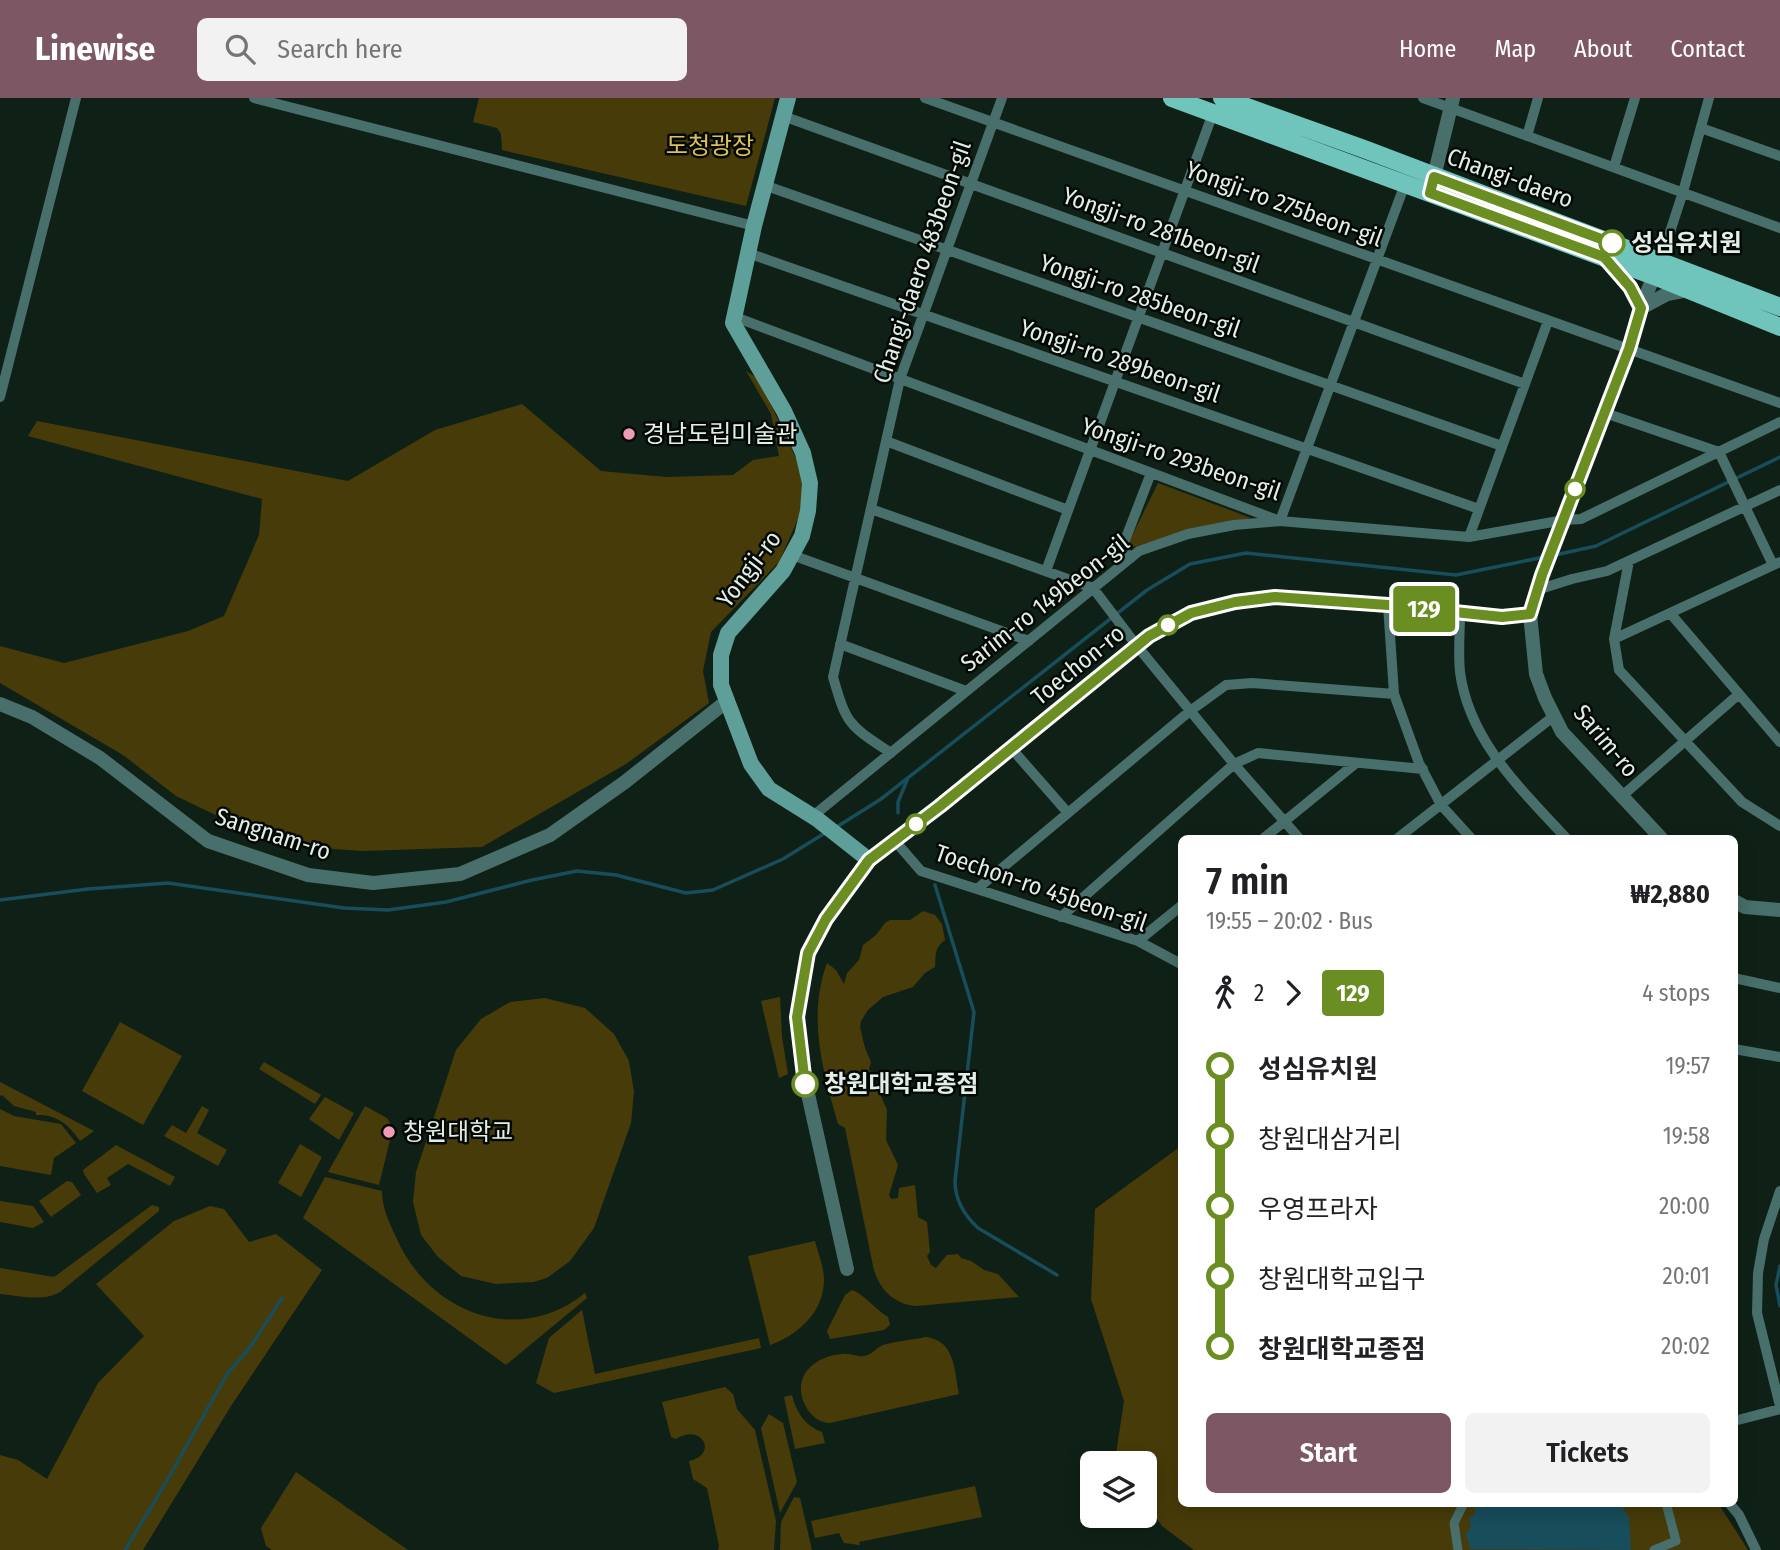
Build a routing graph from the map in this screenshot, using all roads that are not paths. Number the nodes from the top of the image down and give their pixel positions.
1 (76, 98) edge
2 (254, 98) edge
3 (788, 98) edge
4 (925, 98) edge
5 (1002, 98) edge
6 (1172, 98) edge
7 (1423, 98) edge
8 (1538, 98) edge
9 (1635, 98) edge
10 (1709, 98) edge
11 (1452, 103) edge
12 (1217, 105) edge
13 (783, 116) junction
14 (993, 122) junction
15 (1701, 128) junction
16 (1527, 135) junction
17 (1780, 156) edge
18 (1614, 167) junction
19 (971, 184) junction
20 (1405, 184) junction
21 (1432, 185) junction
22 (764, 186) junction
23 (1184, 191) junction
24 (1683, 192) junction
25 (754, 226) junction
26 (1780, 228) edge
27 (947, 250) junction
28 (748, 253) junction
29 (1161, 253) junction
30 (1604, 257) junction
31 (1376, 259) junction
32 (1658, 270) junction
33 (1688, 290) junction
34 (1780, 307) edge
35 (1641, 308) junction
36 (923, 314) junction
37 (734, 317) junction
38 (1138, 317) junction
39 (1548, 321) junction
40 (1353, 322) junction
41 (1780, 327) edge
42 (1629, 349) junction
43 (900, 379) junction
44 (1115, 382) junction
45 (1525, 384) junction
46 (1330, 385) junction
47 (0, 397) edge
48 (1780, 404) edge
49 (1605, 413) junction
50 (1780, 422) edge
51 (886, 441) junction
52 (1502, 446) junction
53 (1306, 449) junction
54 (1090, 450) junction
55 (1719, 452) junction
56 (1151, 473) junction
57 (1780, 490) edge
58 (1745, 504) junction
59 (871, 509) junction
60 (1479, 509) junction
61 (1068, 510) junction
62 (1280, 521) junction
63 (1563, 521) junction
64 (1469, 537) junction
65 (792, 555) junction
66 (1131, 558) junction
67 (1629, 561) junction
68 (1777, 563) edge
69 (1046, 571) junction
70 (855, 578) junction
71 (1539, 585) junction
72 (1096, 592) junction
73 (1388, 605) junction
74 (1460, 613) junction
75 (1670, 613) junction
76 (1530, 614) junction
77 (1614, 639) junction
78 (1028, 641) junction
79 (1134, 642) junction
80 (840, 645) junction
81 (966, 691) junction
82 (1394, 694) junction
83 (1739, 694) junction
84 (727, 701) junction
85 (0, 704) edge
86 (1190, 711) junction
87 (1554, 716) junction
88 (1685, 741) junction
89 (1780, 742) edge
90 (1011, 748) junction
91 (891, 753) junction
92 (1497, 761) junction
93 (1356, 763) junction
94 (1234, 764) junction
95 (1423, 769) junction
96 (1622, 796) junction
97 (1441, 805) junction
98 (1068, 813) junction
99 (815, 817) junction
100 (1284, 822) junction
101 (1780, 826) edge
102 (1268, 835) edge
103 (1296, 835) edge
104 (1402, 835) edge
105 (1468, 835) edge
106 (1563, 835) edge
107 (1658, 835) edge
108 (895, 841) junction
109 (869, 860) junction
110 (977, 889) junction
111 (1738, 903) edge
112 (1178, 908) edge
113 (1780, 911) edge
114 (1061, 916) junction
115 (1138, 941) junction
116 (1178, 962) edge
117 (1738, 979) edge
118 (1780, 988) edge
119 (1738, 1050) edge
120 (1780, 1057) edge
121 (1780, 1191) edge
122 (847, 1269) dead end
123 (1780, 1408) edge
124 (1738, 1420) edge
125 (1462, 1507) edge
126 (1667, 1507) edge
127 (1732, 1507) edge
128 (1458, 1550) edge
129 (1654, 1550) edge
130 (1756, 1550) edge

1 - 47 street
2 - 25 street
3 - 13 main road
4 - 14 street, Yongji-ro 275beon-gil
5 - 14 street, Changi-daero 483beon-gil
6 - 12 main road, Changi-daero
7 - 11 street
8 - 16 street
9 - 18 street
10 - 15 street
11 - 16 street
11 - 21 street
12 - 20 main road, Changi-daero
12 - 21 main road, Changi-daero
12 - 23 street
13 - 19 street, Yongji-ro 281beon-gil
13 - 22 main road
14 - 19 street, Changi-daero 483beon-gil
14 - 23 street, Yongji-ro 275beon-gil
15 - 17 street
15 - 24 street
16 - 18 street
18 - 24 street
19 - 27 street, Changi-daero 483beon-gil
19 - 29 street, Yongji-ro 281beon-gil
20 - 21 main road, Changi-daero
20 - 31 street, Yongji-ro 293beon-gil
21 - 30 main road, Changi-daero
21 - 32 main road, Changi-daero
22 - 25 main road
22 - 27 street, Yongji-ro 285beon-gil
23 - 29 street
23 - 31 street, Yongji-ro 275beon-gil
24 - 26 street
24 - 32 street
25 - 28 main road
27 - 36 street, Changi-daero 483beon-gil
27 - 38 street, Yongji-ro 285beon-gil
28 - 36 street, Yongji-ro 289beon-gil
28 - 37 main road
29 - 38 street
29 - 40 street, Yongji-ro 281beon-gil
30 - 32 main road, Changi-daero
30 - 35 street
31 - 39 street, Yongji-ro 275beon-gil
31 - 40 street, Yongji-ro 293beon-gil
32 - 33 main road, Changi-daero
32 - 34 main road, Changi-daero
32 - 35 street
33 - 35 street
33 - 41 main road, Changi-daero
35 - 42 street
36 - 43 street, Changi-daero 483beon-gil
36 - 44 street, Yongji-ro 289beon-gil
37 - 43 street, Yongji-ro 293beon-gil
37 - 65 main road, Yongji-ro
38 - 44 street
38 - 46 street, Yongji-ro 285beon-gil
39 - 42 street, Yongji-ro 275beon-gil
39 - 45 street
40 - 45 street, Yongji-ro 281beon-gil
40 - 46 street, Yongji-ro 293beon-gil
42 - 48 street
42 - 49 street
43 - 51 street, Changi-daero 483beon-gil
43 - 54 street, Yongji-ro 293beon-gil
44 - 53 street, Yongji-ro 289beon-gil
44 - 54 street
45 - 52 street
46 - 52 street, Yongji-ro 285beon-gil
46 - 53 street, Yongji-ro 293beon-gil
49 - 55 street
49 - 63 street
50 - 55 street, Sarim-ro 149beon-gil
51 - 59 street, Changi-daero 483beon-gil
51 - 61 street
52 - 60 street
53 - 60 street, Yongji-ro 289beon-gil
53 - 62 street, Yongji-ro 293beon-gil
54 - 56 street, Yongji-ro 293beon-gil
54 - 61 street
55 - 58 street
55 - 63 street, Sarim-ro 149beon-gil
56 - 62 street, Yongji-ro 293beon-gil
56 - 66 street
57 - 58 street
58 - 67 street
58 - 68 street
59 - 69 street
59 - 70 street, Changi-daero 483beon-gil
60 - 64 street
61 - 69 street
62 - 64 street, Sarim-ro 149beon-gil
62 - 66 street, Sarim-ro 149beon-gil
63 - 64 street, Sarim-ro 149beon-gil
63 - 71 street, Sarim-ro
65 - 70 street
65 - 84 main road, Yongji-ro
66 - 72 street, Sarim-ro 149beon-gil
67 - 71 street
67 - 77 street
68 - 75 street
69 - 72 street
70 - 78 street
70 - 80 street, Changi-daero 483beon-gil
71 - 76 street, Sarim-ro
72 - 78 street, Sarim-ro 149beon-gil
72 - 79 street
73 - 74 street, Toechon-ro
73 - 79 street, Toechon-ro
73 - 82 street
74 - 76 street, Toechon-ro
74 - 92 street
75 - 77 street
75 - 83 street
76 - 87 street, Sarim-ro
77 - 88 street
78 - 81 street, Sarim-ro 149beon-gil
79 - 86 street
79 - 90 street, Toechon-ro
80 - 81 street
80 - 91 street, Changi-daero 483beon-gil
81 - 91 street, Sarim-ro 149beon-gil
82 - 86 street
82 - 95 street
83 - 88 street
83 - 89 street
84 - 85 street, Sangnam-ro
84 - 99 main road, Yongji-ro
86 - 94 street
86 - 98 street
87 - 92 street
87 - 96 street, Sarim-ro
88 - 96 street
88 - 101 street
90 - 98 street
90 - 108 street, Toechon-ro
91 - 99 street, Sarim-ro 149beon-gil
92 - 97 street
92 - 106 street
93 - 94 street
93 - 95 street
93 - 100 street
94 - 100 street
94 - 114 street
95 - 97 street
96 - 107 street, Sarim-ro
97 - 104 street
97 - 105 street
98 - 110 street
99 - 109 main road, Yongji-ro
100 - 102 street
100 - 103 street
108 - 109 street, Toechon-ro
108 - 110 street, Toechon-ro 45beon-gil
109 - 122 street, Toechon-ro
110 - 114 street, Toechon-ro 45beon-gil
111 - 113 street
112 - 115 street
114 - 115 street, Toechon-ro 45beon-gil
115 - 116 street, Toechon-ro 45beon-gil
117 - 118 street
119 - 120 street
121 - 123 street
123 - 124 street
125 - 128 street
126 - 129 street
127 - 130 street

